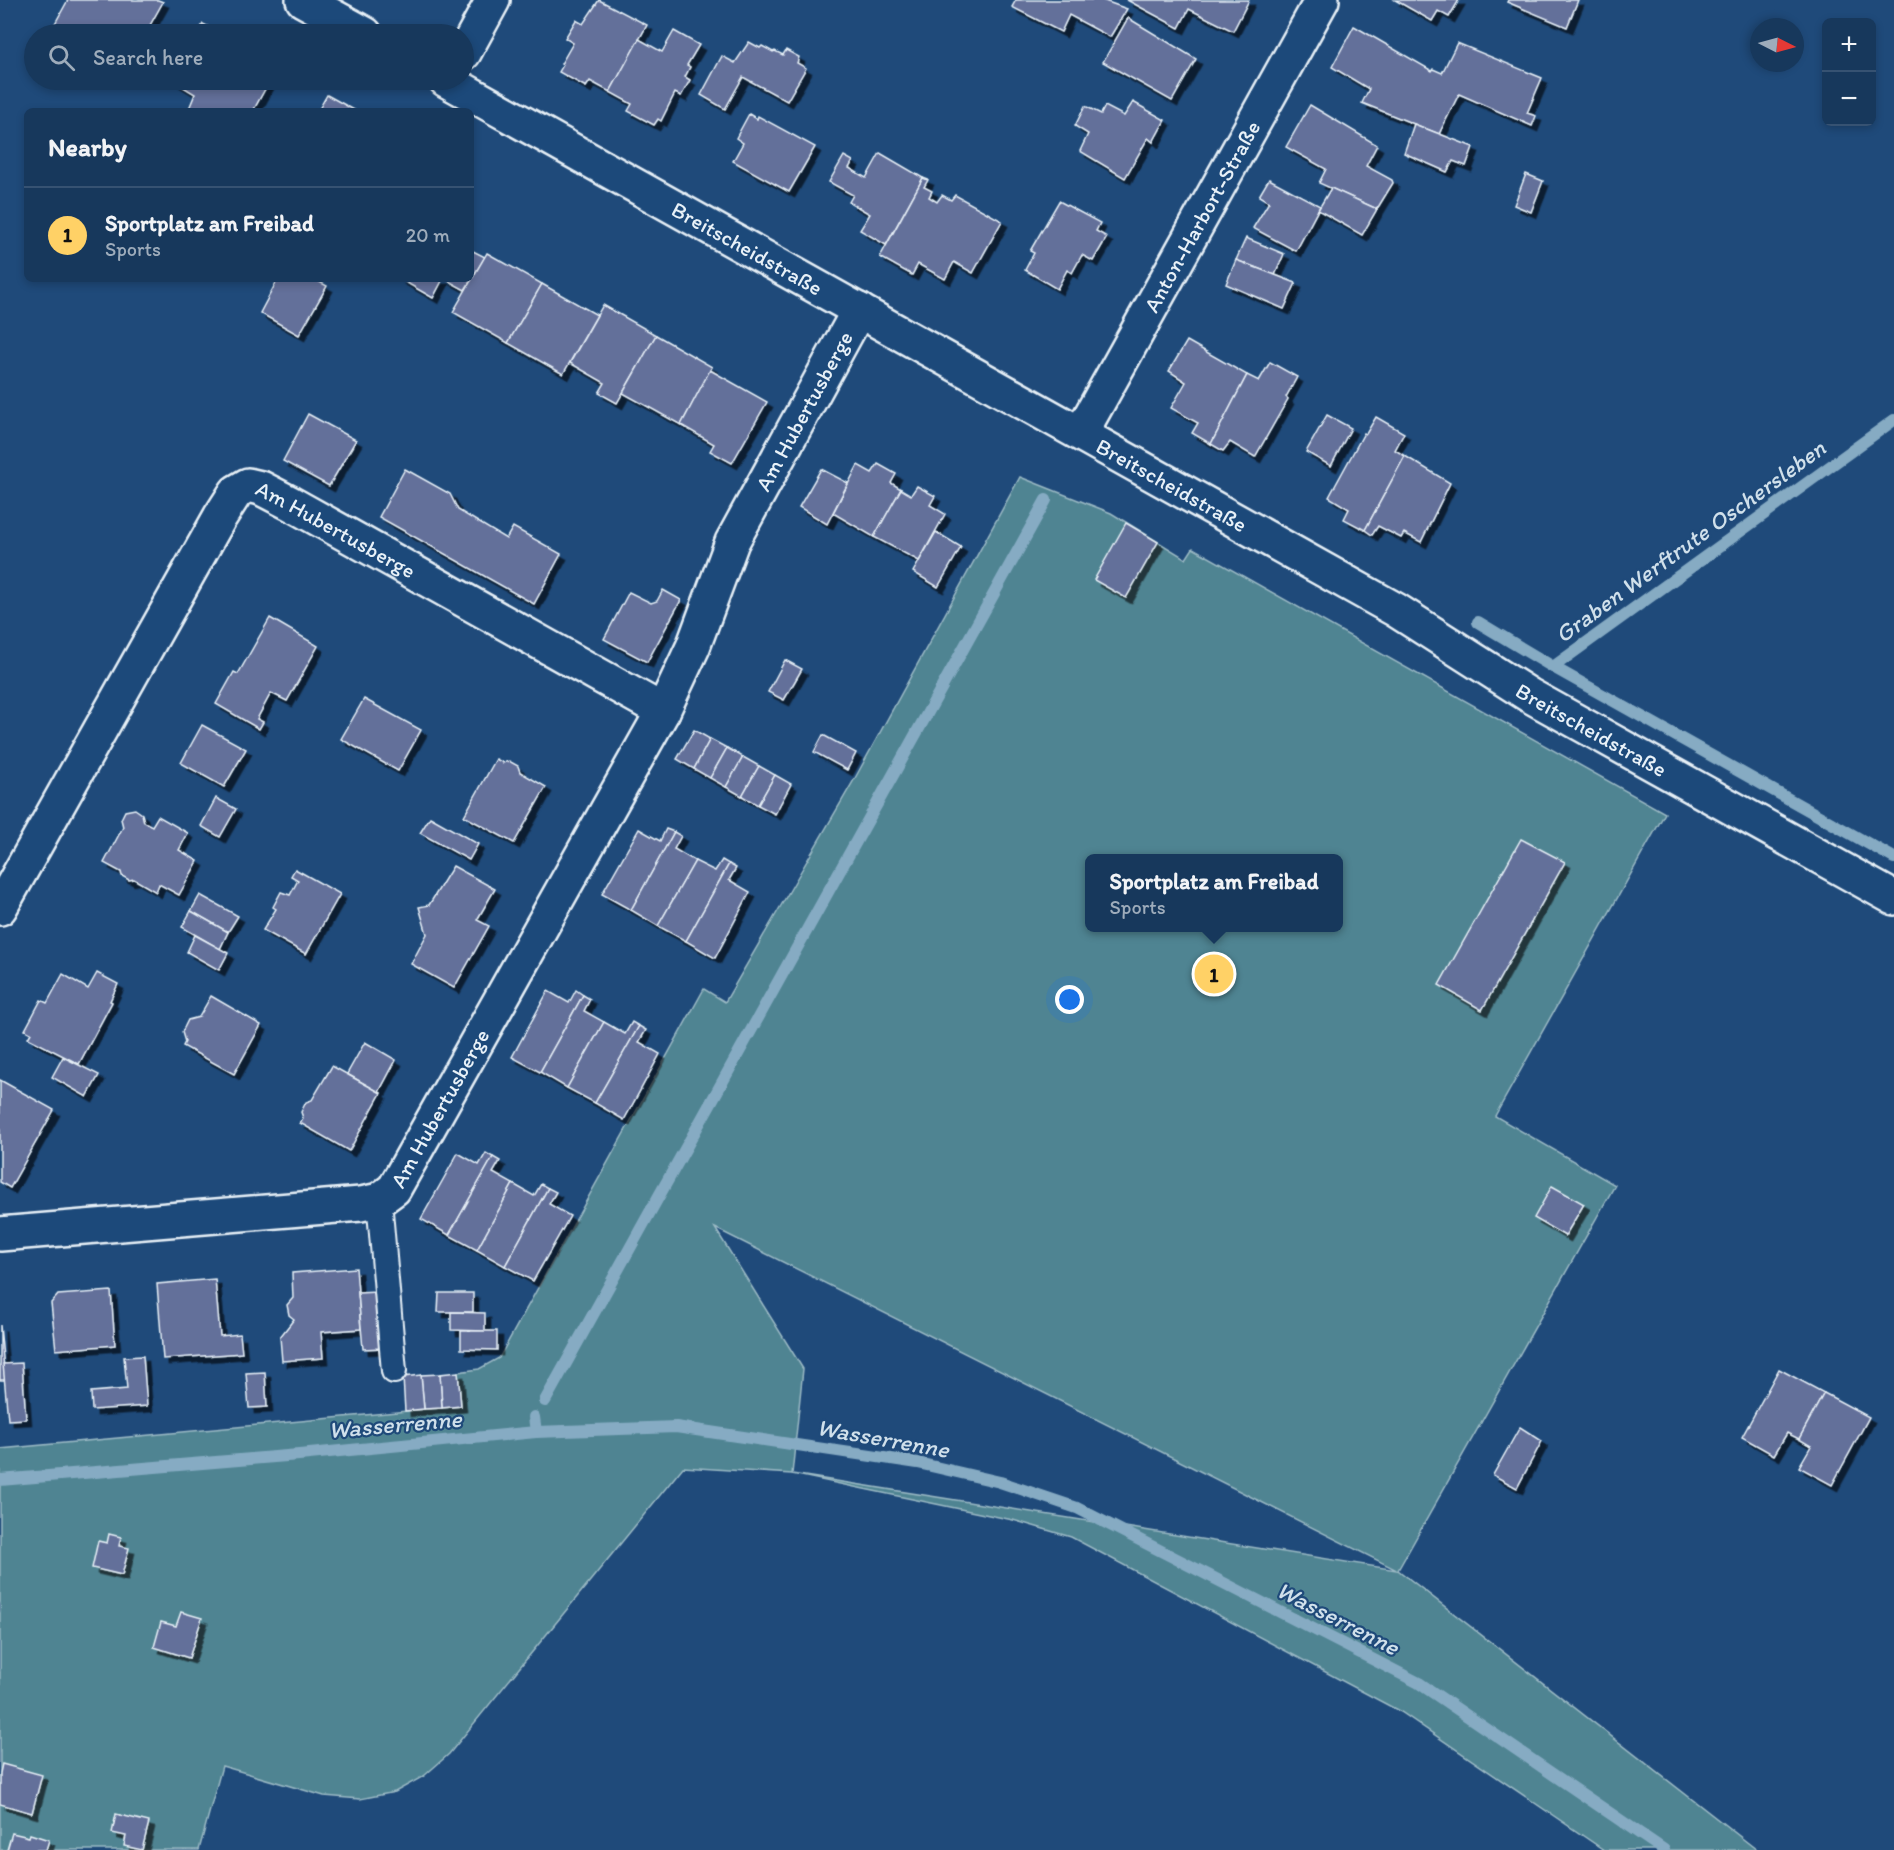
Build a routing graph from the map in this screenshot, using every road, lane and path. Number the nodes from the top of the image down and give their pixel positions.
1 (303, 0) edge
2 (494, 0) edge
3 (1322, 0) edge
4 (347, 24) edge
5 (474, 35) edge
6 (474, 86) edge
7 (859, 310) junction
8 (1080, 433) junction
9 (663, 711) junction
10 (1894, 898) edge
11 (0, 908) edge
12 (380, 1200) junction
13 (0, 1234) edge
14 (394, 1371) dead end

1 - 4 street
2 - 5 street
3 - 8 street, Anton-Harbort-Straße
6 - 7 street, Breitscheidstraße
7 - 8 street, Breitscheidstraße
7 - 9 street, Am Hubertusberge
8 - 10 street, Breitscheidstraße
9 - 11 street, Am Hubertusberge
9 - 12 street, Am Hubertusberge
12 - 13 street, Am Hubertusberge
12 - 14 lane

